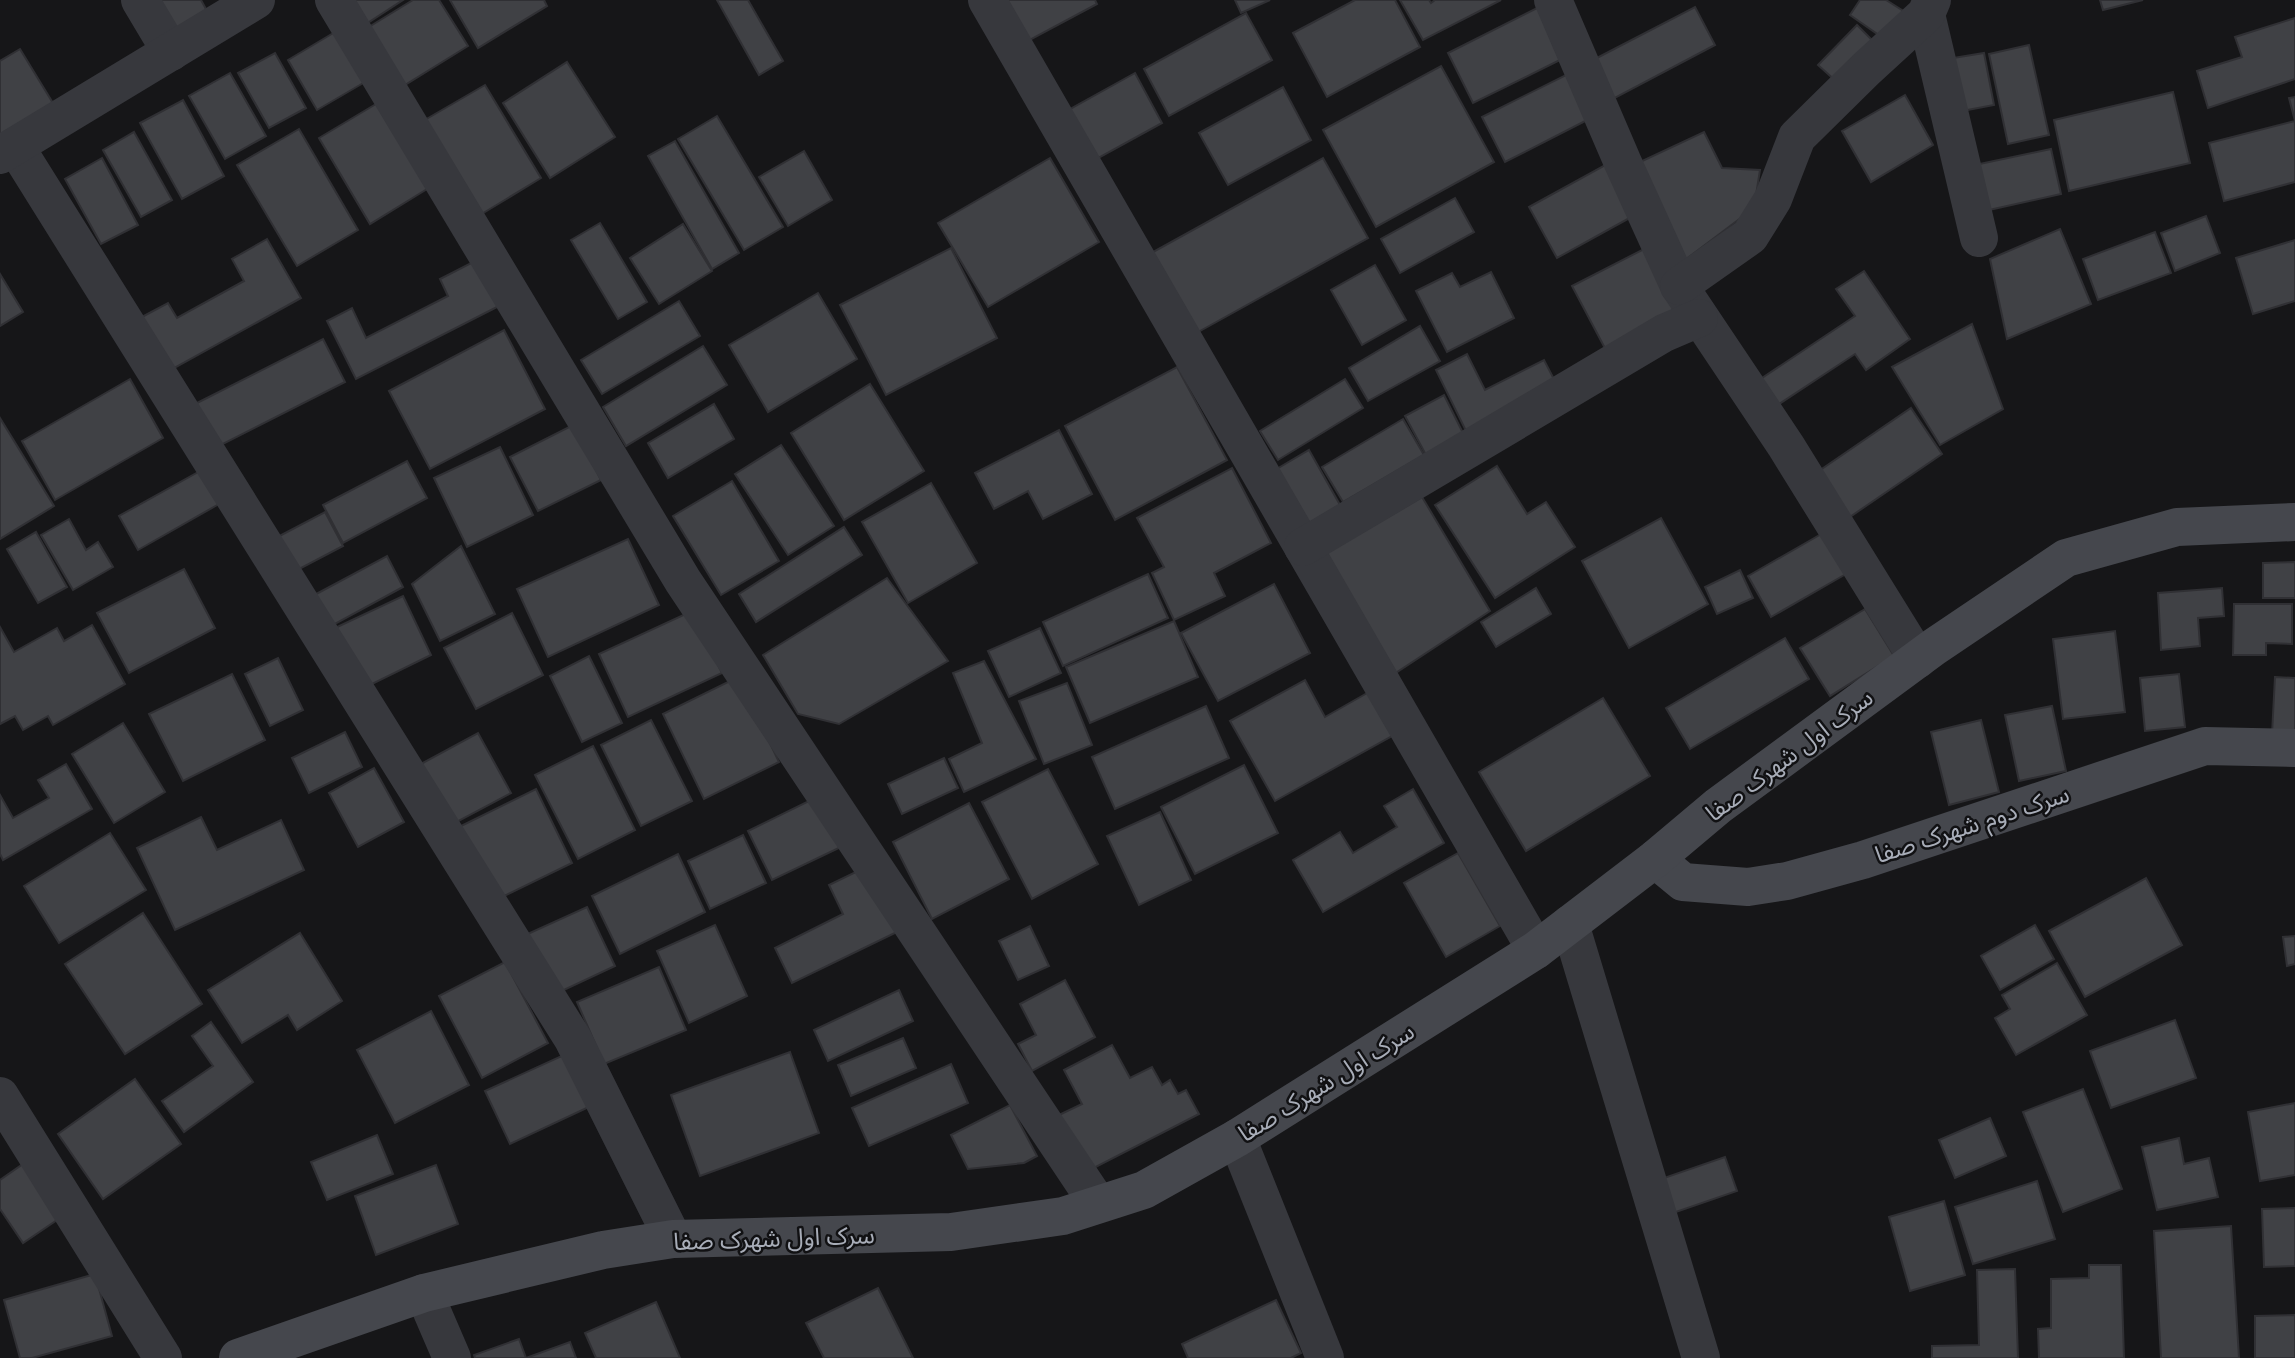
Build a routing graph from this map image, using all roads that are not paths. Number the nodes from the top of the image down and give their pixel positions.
1 (139, 0) edge
2 (256, 0) edge
3 (334, 0) edge
4 (987, 0) edge
5 (1553, 0) edge
6 (1929, 7) edge
7 (171, 52) junction
8 (7, 151) edge
9 (1979, 238) dead end
10 (1679, 286) junction
11 (1699, 318) junction
12 (2295, 522) edge
13 (1303, 547) junction
14 (1918, 659) junction
15 (2295, 748) edge
16 (1655, 859) junction
17 (1570, 924) junction
18 (1536, 950) junction
19 (0, 1096) edge
20 (1237, 1138) junction
21 (1098, 1204) junction
22 (673, 1239) junction
23 (424, 1293) junction
24 (163, 1358) edge
25 (238, 1358) edge
26 (452, 1358) edge
27 (1325, 1358) edge
28 (1701, 1358) edge

1 - 7 street
2 - 7 street
3 - 21 street
4 - 13 street
5 - 10 street
6 - 9 street
6 - 10 street
7 - 8 street
8 - 22 street
10 - 11 street
11 - 13 street
11 - 14 street
12 - 14 street, سرک اول شهرک صفا
13 - 18 street
14 - 16 street, سرک اول شهرک صفا
15 - 16 street, سرک دوم شهرک صفا
16 - 17 street, سرک اول شهرک صفا
17 - 18 street, سرک اول شهرک صفا
17 - 28 street
18 - 20 street, سرک اول شهرک صفا
19 - 24 street
20 - 21 street, سرک اول شهرک صفا
20 - 27 street
21 - 22 street, سرک اول شهرک صفا
22 - 23 street, سرک اول شهرک صفا
23 - 25 street, سرک اول شهرک صفا
23 - 26 street

